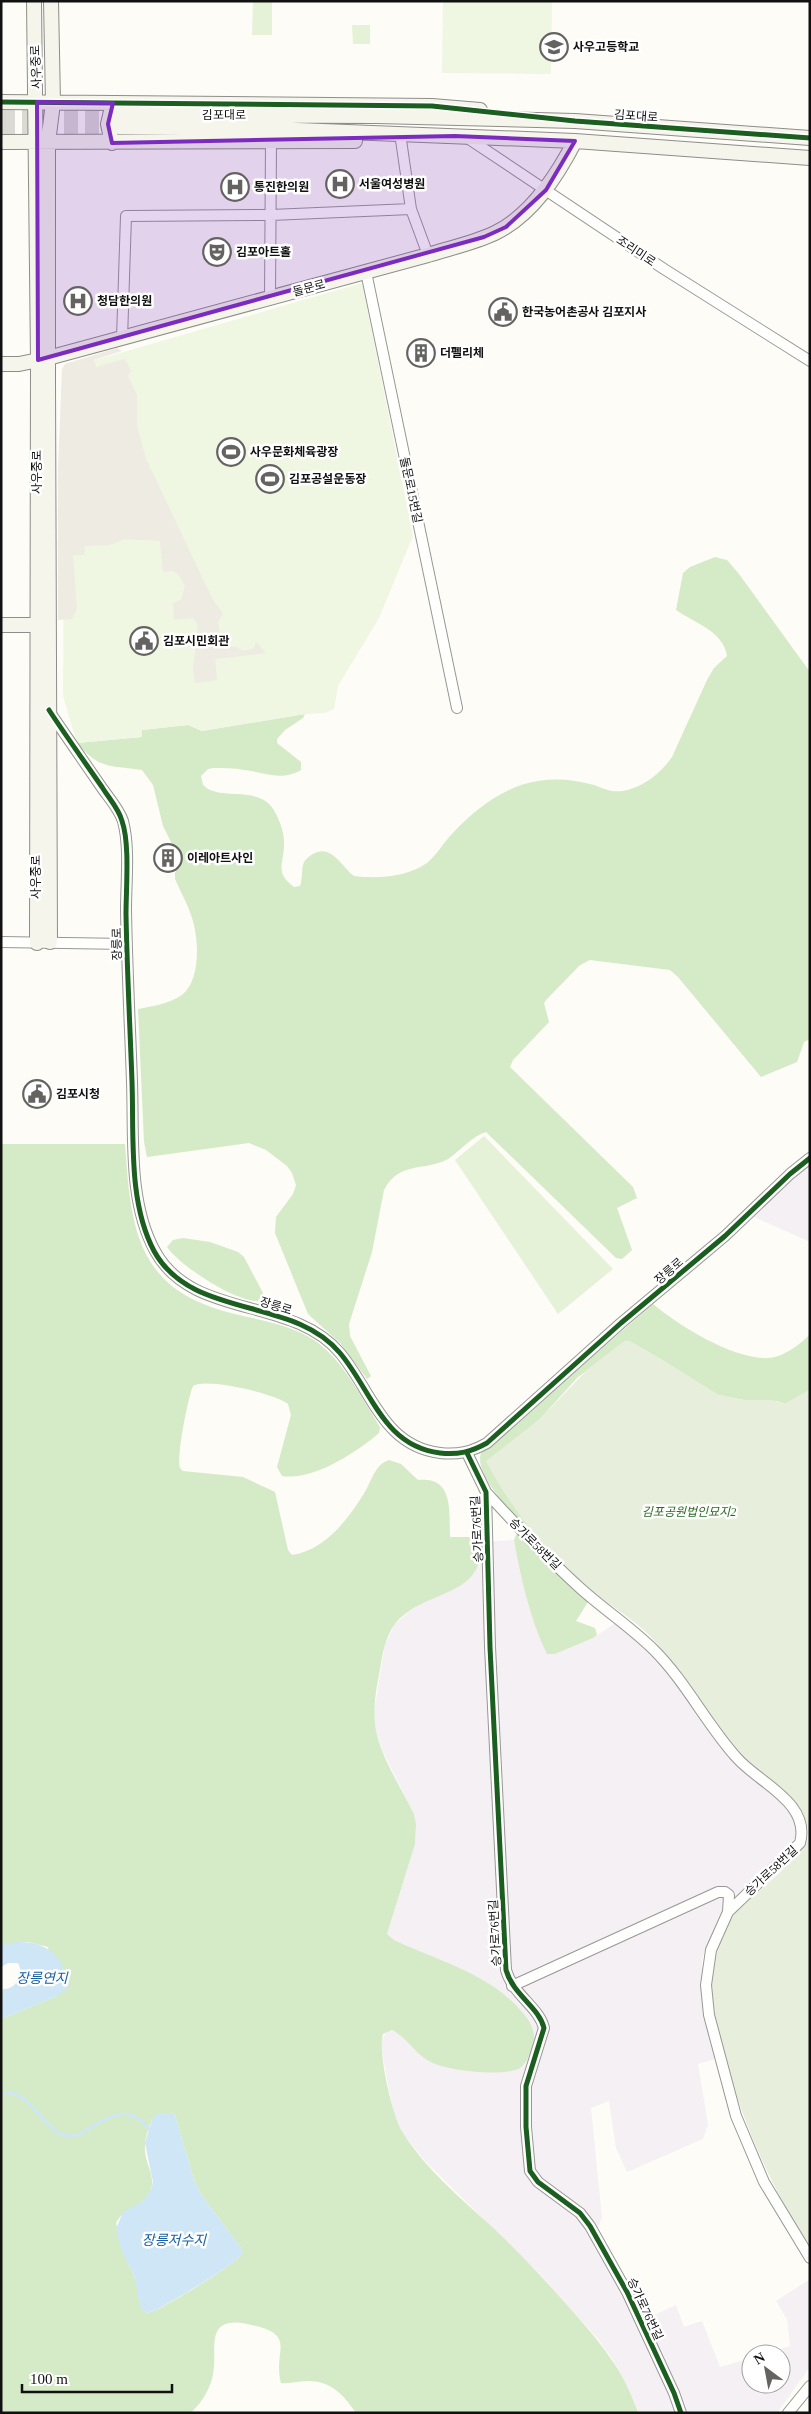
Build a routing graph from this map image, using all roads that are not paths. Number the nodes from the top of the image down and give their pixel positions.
1 (34, 1) edge
2 (51, 1) edge
3 (1, 102) edge
4 (37, 102) junction
5 (53, 103) junction
6 (117, 115) junction
7 (460, 136) junction
8 (810, 138) edge
9 (401, 140) junction
10 (574, 141) junction
11 (1, 142) edge
12 (42, 142) junction
13 (271, 142) junction
14 (112, 143) junction
15 (810, 158) edge
16 (546, 190) junction
17 (411, 209) junction
18 (271, 215) junction
19 (428, 255) junction
20 (366, 272) junction
21 (270, 298) junction
22 (122, 339) junction
23 (43, 359) junction
24 (810, 361) edge
25 (1, 364) edge
26 (1, 625) edge
27 (43, 625) junction
28 (457, 708) dead end
29 (49, 710) junction
30 (1, 942) edge
31 (44, 943) junction
32 (126, 944) junction
33 (810, 1158) edge
34 (467, 1453) junction
35 (486, 1492) junction
36 (728, 1912) junction
37 (512, 1986) junction
38 (810, 2258) edge
39 (810, 2386) edge
40 (681, 2413) edge
41 (788, 2413) edge

1 - 4 street, 사우중로
2 - 5 street, 사우중로
3 - 4 street
4 - 5 street
4 - 12 street, 사우중로
5 - 6 street
5 - 12 street, 사우중로
6 - 7 street, 김포대로
6 - 8 street, 김포대로
6 - 14 street
7 - 9 street
7 - 10 street, 김포대로
7 - 16 street, 조리미로
9 - 13 street
9 - 17 street
10 - 15 street, 김포대로
10 - 16 street, 돌문로
11 - 12 street
12 - 14 street
12 - 23 street, 사우중로
13 - 14 street
13 - 18 street
16 - 19 street, 돌문로
16 - 24 street, 조리미로
17 - 18 street
17 - 19 street
18 - 21 street
18 - 22 street
19 - 20 street, 돌문로
20 - 21 street, 돌문로
20 - 28 street, 돌문로15번길
21 - 22 street, 돌문로
22 - 23 street, 돌문로
23 - 25 street, 돌문로
23 - 27 street, 사우중로
26 - 27 street
27 - 29 street, 사우중로
27 - 31 street, 사우중로
29 - 31 street, 사우중로
29 - 32 street, 장릉로
30 - 31 street
31 - 32 street
32 - 34 street, 장릉로
33 - 34 street, 장릉로
34 - 35 street, 승가로76번길
35 - 36 street, 승가로58번길
35 - 37 street, 승가로76번길
36 - 37 street
36 - 38 street, 승가로58번길
37 - 40 street, 승가로76번길
39 - 41 street

